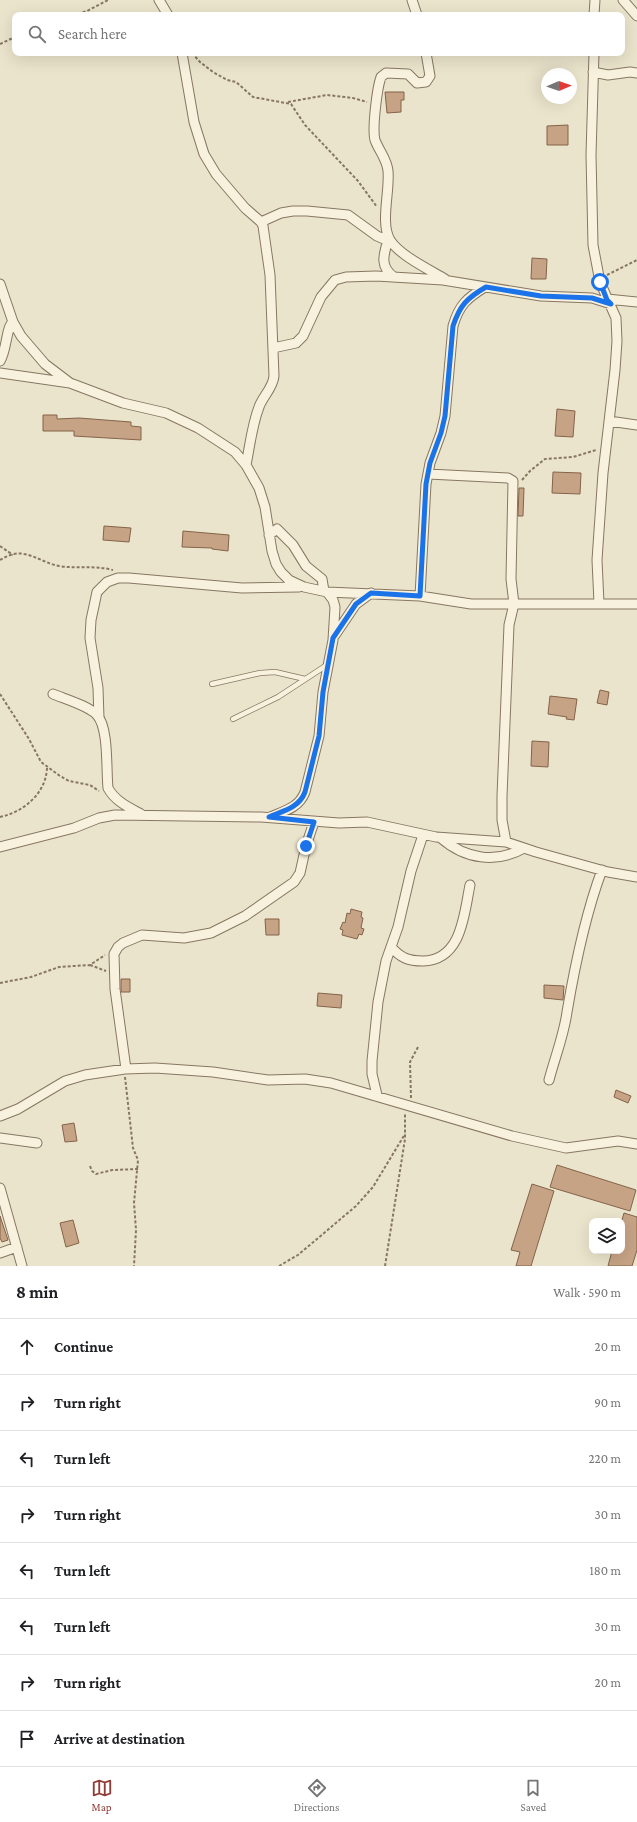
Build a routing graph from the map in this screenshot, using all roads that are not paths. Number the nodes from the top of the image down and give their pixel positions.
1 (159, 0) edge
2 (412, 0) edge
3 (595, 0) edge
4 (623, 0) edge
5 (166, 12) edge
6 (416, 12) edge
7 (594, 12) edge
8 (637, 16) edge
9 (183, 56) edge
10 (427, 56) edge
11 (594, 56) edge
12 (593, 72) junction
13 (637, 73) edge
14 (261, 222) junction
15 (390, 241) junction
16 (394, 277) junction
17 (448, 281) junction
18 (0, 284) edge
19 (486, 287) junction
20 (609, 302) junction
21 (637, 302) edge
22 (13, 322) junction
23 (273, 348) junction
24 (0, 361) edge
25 (0, 373) edge
26 (70, 383) junction
27 (609, 421) junction
28 (637, 425) edge
29 (246, 465) junction
30 (428, 474) junction
31 (269, 535) junction
32 (304, 587) junction
33 (326, 592) junction
34 (371, 593) junction
35 (420, 596) junction
36 (599, 603) junction
37 (514, 604) junction
38 (633, 604) edge
39 (637, 609) edge
40 (333, 638) junction
41 (328, 664) junction
42 (306, 679) junction
43 (212, 684) dead end
44 (53, 694) dead end
45 (99, 718) junction
46 (233, 719) dead end
47 (142, 814) junction
48 (269, 817) junction
49 (314, 822) junction
50 (423, 835) junction
51 (441, 838) junction
52 (506, 842) junction
53 (0, 847) edge
54 (524, 848) junction
55 (602, 870) junction
56 (637, 877) edge
57 (470, 885) dead end
58 (391, 947) junction
59 (125, 1069) junction
60 (549, 1080) dead end
61 (377, 1095) junction
62 (0, 1116) edge
63 (0, 1138) edge
64 (37, 1143) dead end
65 (637, 1144) edge
66 (0, 1188) edge
67 (17, 1247) junction
68 (0, 1253) edge
69 (22, 1266) edge

1 - 5 street
2 - 6 street
3 - 7 street
4 - 8 street
9 - 14 street
10 - 15 street
11 - 12 street
12 - 13 street
12 - 20 street
14 - 15 street
14 - 23 street
15 - 16 street
15 - 17 street
16 - 17 street
16 - 23 street
17 - 19 street
18 - 22 street
19 - 20 street
19 - 30 street
20 - 21 street
20 - 27 street
22 - 24 street
22 - 26 street
23 - 29 street
25 - 26 street
26 - 29 street
27 - 28 street
27 - 36 street
29 - 31 street
30 - 35 street
30 - 37 street
31 - 32 street
31 - 33 street
32 - 33 street
32 - 45 street
33 - 34 street
33 - 40 street
34 - 35 street
34 - 40 street
35 - 37 street
36 - 37 street
36 - 38 street
37 - 52 street
38 - 39 street
40 - 41 street
41 - 42 lane
41 - 48 street
42 - 43 lane
42 - 46 lane
44 - 45 street
45 - 47 street
47 - 48 street
47 - 53 street
48 - 49 street
49 - 50 street
49 - 59 street
50 - 51 street
50 - 58 street
51 - 52 street
51 - 54 street
52 - 54 street
54 - 55 street
55 - 56 street
55 - 60 street
57 - 58 street
58 - 61 street
59 - 61 street
59 - 62 street
61 - 65 street
63 - 64 street
66 - 67 street
67 - 68 street
67 - 69 street

